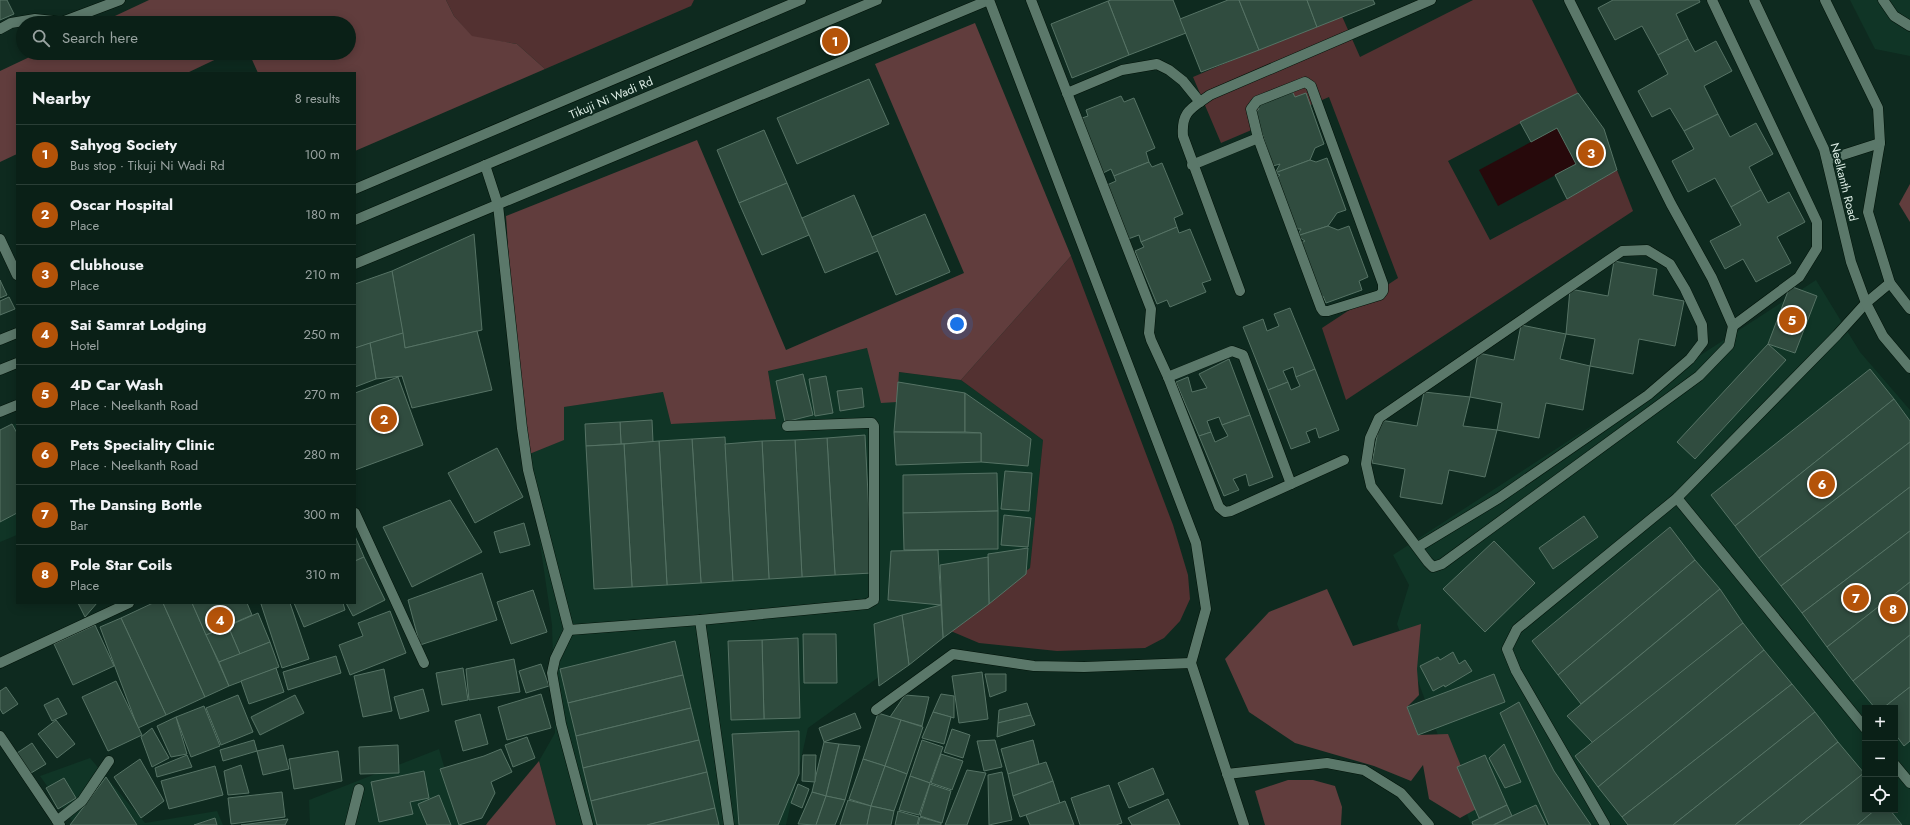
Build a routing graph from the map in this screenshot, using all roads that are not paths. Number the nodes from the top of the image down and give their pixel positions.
1 (120, 0) edge
2 (801, 0) edge
3 (877, 0) edge
4 (989, 0) edge
5 (1031, 0) edge
6 (1431, 0) edge
7 (1569, 0) edge
8 (1712, 0) edge
9 (1754, 0) edge
10 (1825, 0) edge
11 (1883, 0) edge
12 (78, 16) edge
13 (16, 23) edge
14 (1910, 26) edge
15 (0, 28) edge
16 (1067, 93) junction
17 (1200, 102) junction
18 (1258, 138) junction
19 (1880, 143) junction
20 (1827, 160) junction
21 (485, 165) junction
22 (1192, 165) junction
23 (356, 190) edge
24 (498, 205) junction
25 (356, 220) edge
26 (0, 239) edge
27 (356, 264) edge
28 (16, 273) edge
29 (1890, 283) junction
30 (1240, 291) dead end
31 (1866, 303) junction
32 (1910, 309) edge
33 (1733, 326) junction
34 (16, 333) edge
35 (0, 340) edge
36 (16, 363) edge
37 (1910, 368) edge
38 (0, 370) edge
39 (1168, 377) junction
40 (16, 405) edge
41 (0, 412) edge
42 (787, 426) dead end
43 (1344, 460) dead end
44 (1291, 484) junction
45 (1677, 498) junction
46 (356, 515) edge
47 (1418, 546) junction
48 (127, 604) edge
49 (700, 620) junction
50 (569, 630) junction
51 (0, 663) edge
52 (424, 663) dead end
53 (1191, 663) junction
54 (876, 710) dead end
55 (1862, 724) edge
56 (0, 736) edge
57 (109, 761) dead end
58 (1898, 769) edge
59 (1227, 774) junction
60 (1910, 783) edge
61 (359, 788) dead end
62 (58, 823) edge
63 (350, 825) edge
64 (588, 825) edge
65 (729, 825) edge
66 (1244, 825) edge
67 (1429, 825) edge
68 (1605, 825) edge

1 - 12 street
2 - 23 street, Tikuji Ni Wadi Rd
3 - 21 street, Tikuji Ni Wadi Rd
4 - 24 street
4 - 53 street
5 - 16 street
6 - 17 street
7 - 33 street
8 - 33 street
9 - 20 street, Neelkanth Road
10 - 19 street, Neelkanth Road
11 - 14 street
13 - 15 street
16 - 17 street
16 - 39 street
17 - 22 street
18 - 18 street
18 - 22 street
19 - 20 street
19 - 29 street, Neelkanth Road
20 - 31 street, Neelkanth Road
21 - 24 street
21 - 25 street, Tikuji Ni Wadi Rd
22 - 30 street
24 - 27 street
24 - 50 street
26 - 28 street
29 - 31 street
29 - 32 street, Neelkanth Road
31 - 37 street, Neelkanth Road
31 - 45 street
33 - 47 street
34 - 35 street
36 - 38 street
39 - 44 street
39 - 44 street
40 - 41 street
42 - 49 street
43 - 44 street
45 - 55 street
45 - 68 street
46 - 52 street
47 - 47 street
48 - 51 street
49 - 50 street
49 - 65 street
50 - 64 street
53 - 54 street
53 - 59 street
56 - 62 street
57 - 62 street
58 - 60 street
59 - 66 street
59 - 67 street
61 - 63 street

